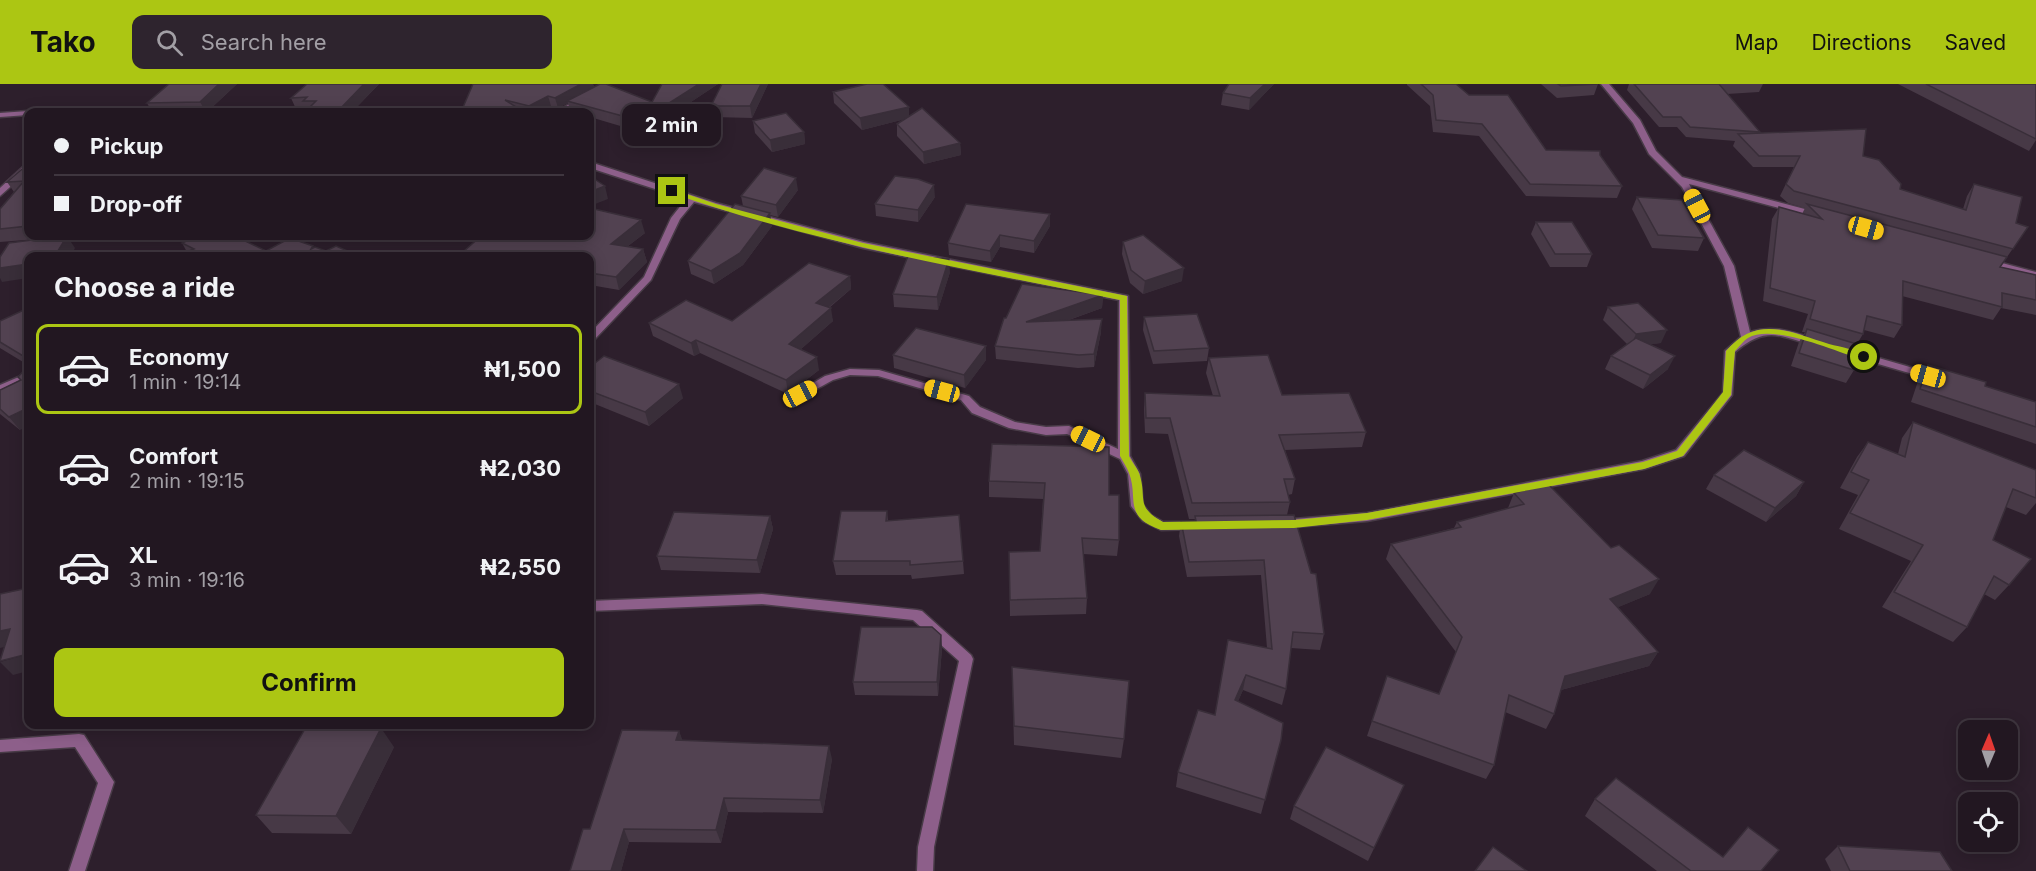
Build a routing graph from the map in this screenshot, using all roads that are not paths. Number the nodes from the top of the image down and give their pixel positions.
1 (1605, 84) edge
2 (596, 94) edge
3 (568, 108) edge
4 (24, 113) edge
5 (0, 115) edge
6 (594, 166) edge
7 (24, 172) edge
8 (24, 173) edge
9 (1679, 178) junction
10 (0, 181) edge
11 (0, 193) edge
12 (692, 198) junction
13 (1831, 219) edge
14 (1982, 261) edge
15 (2036, 275) edge
16 (594, 334) edge
17 (1746, 336) junction
18 (24, 378) edge
19 (1945, 381) edge
20 (0, 389) edge
21 (800, 394) dead end
22 (1124, 456) junction
23 (1272, 524) edge
24 (1208, 526) edge
25 (594, 606) edge
26 (0, 746) edge
27 (76, 871) edge
28 (925, 871) edge

1 - 9 street
2 - 3 street
4 - 5 street
6 - 12 street
7 - 10 street
8 - 11 street
9 - 13 street
9 - 17 street
12 - 16 street
12 - 22 street
14 - 15 street
17 - 19 street
17 - 23 street
18 - 20 street
21 - 22 street
22 - 24 street
25 - 28 street
26 - 27 street

